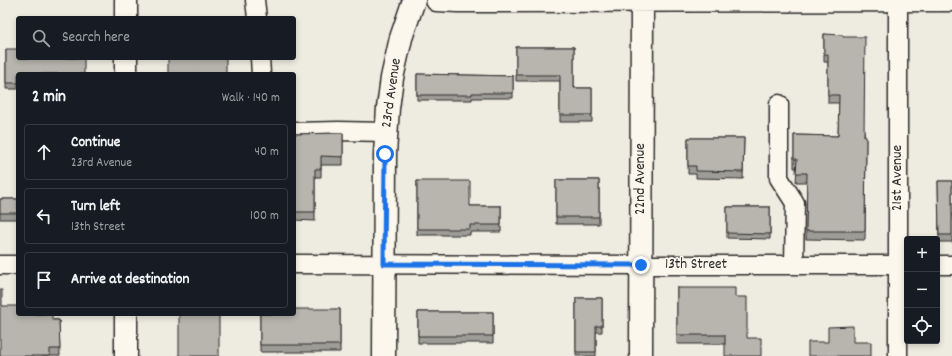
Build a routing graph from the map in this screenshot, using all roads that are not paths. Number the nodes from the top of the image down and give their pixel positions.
1 (126, 0) edge
2 (255, 0) edge
3 (414, 0) edge
4 (450, 0) edge
5 (952, 0) edge
6 (642, 1) edge
7 (898, 1) edge
8 (126, 16) edge
9 (257, 16) edge
10 (126, 60) edge
11 (260, 60) edge
12 (126, 72) edge
13 (261, 72) edge
14 (779, 104) dead end
15 (296, 132) edge
16 (386, 132) junction
17 (296, 264) edge
18 (384, 264) junction
19 (952, 264) edge
20 (0, 265) edge
21 (16, 265) edge
22 (641, 265) junction
23 (794, 265) junction
24 (903, 265) edge
25 (940, 265) edge
26 (126, 316) edge
27 (126, 356) edge
28 (384, 356) edge
29 (641, 356) edge
30 (898, 356) edge

1 - 8 main road
2 - 9 street
3 - 16 main road, 23rd Avenue
4 - 6 main road
5 - 7 main road
6 - 7 main road
6 - 22 main road, 22nd Avenue
7 - 24 street, 21st Avenue
10 - 12 main road
11 - 13 street
14 - 23 street
15 - 16 street
16 - 18 main road, 23rd Avenue
17 - 18 street, 13th Street
18 - 22 street, 13th Street
18 - 28 main road, 23rd Avenue
19 - 25 street
20 - 21 street
22 - 23 street, 13th Street
22 - 29 main road, 22nd Avenue
23 - 24 street, 13th Street
24 - 30 street, 21st Avenue
26 - 27 main road

